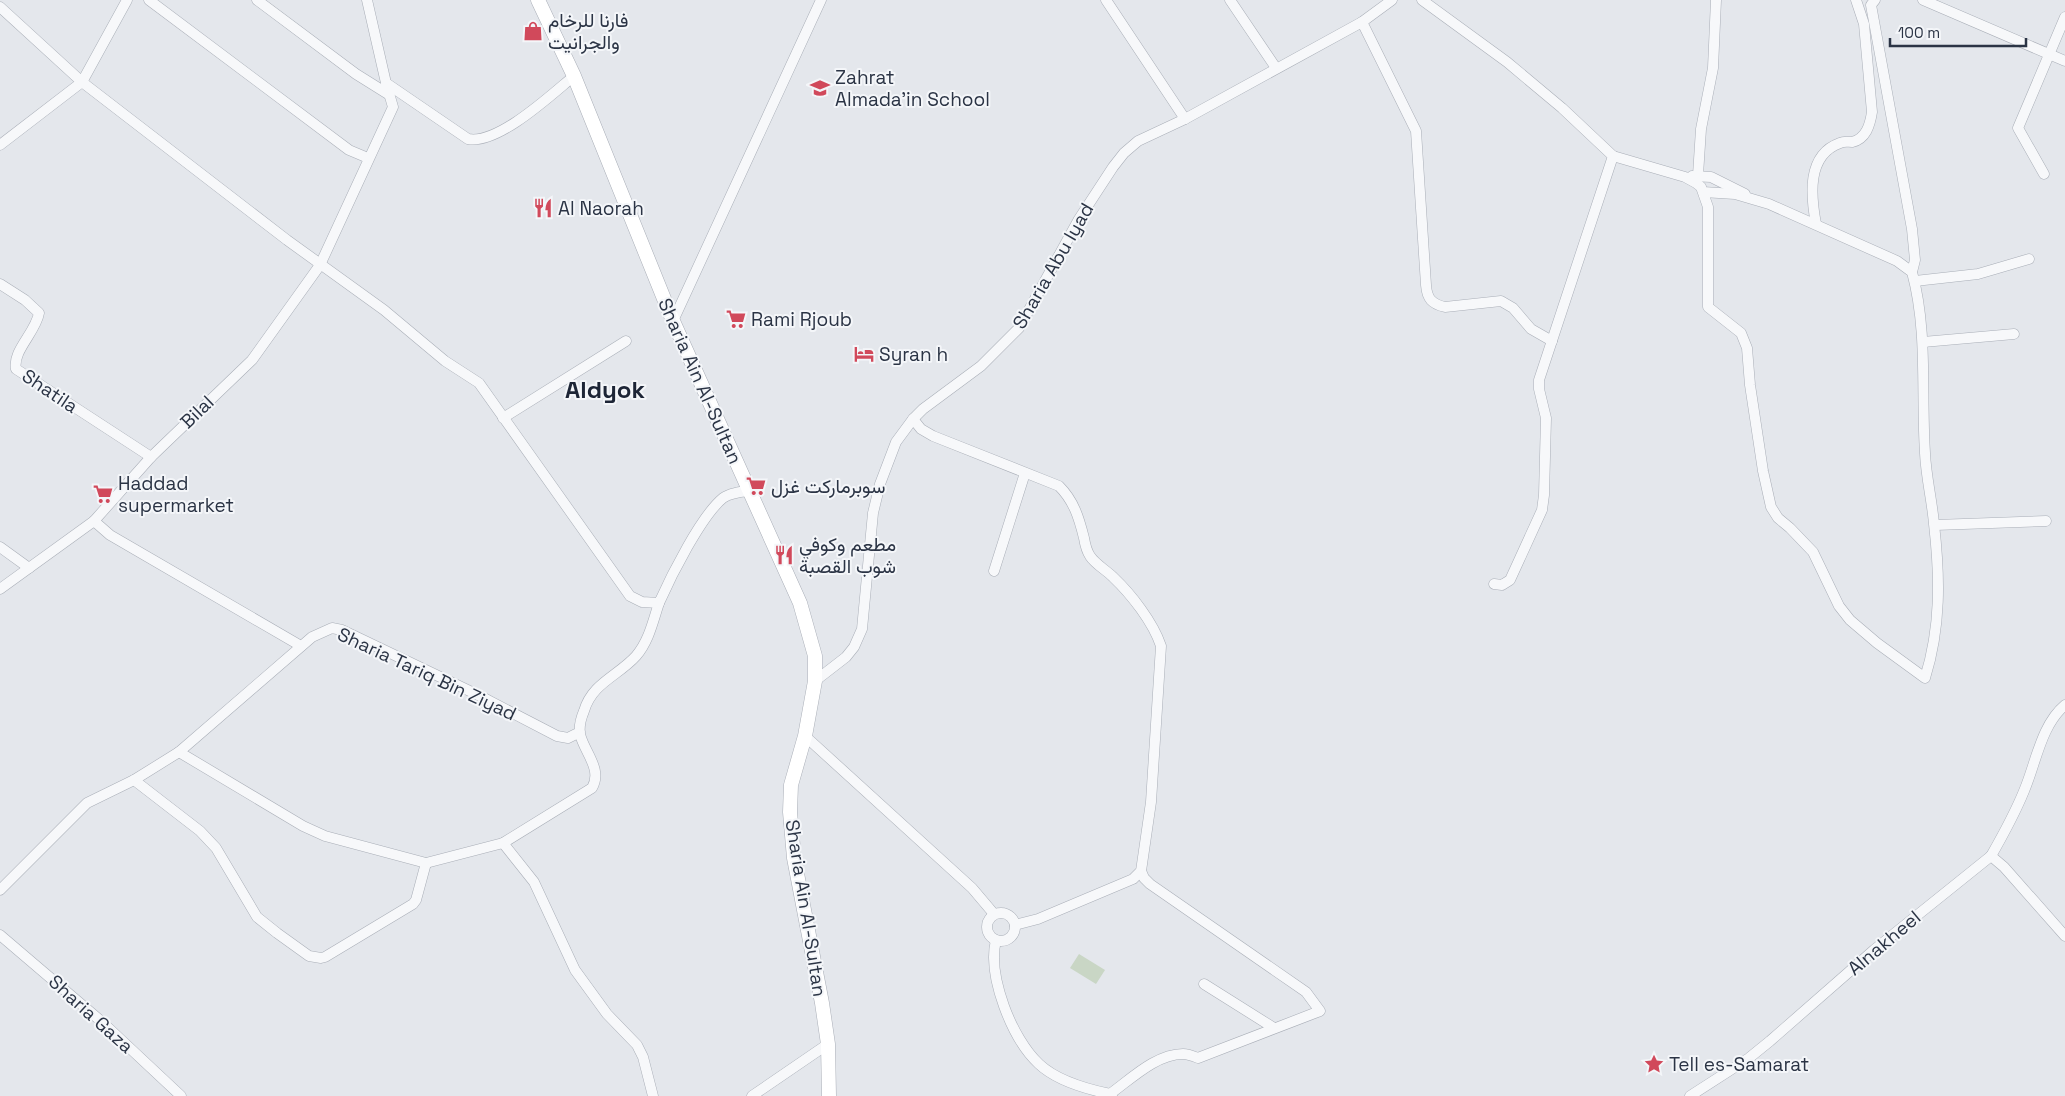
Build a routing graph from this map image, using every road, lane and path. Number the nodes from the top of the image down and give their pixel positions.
1 (127, 0) edge
2 (149, 0) edge
3 (256, 0) edge
4 (367, 0) edge
5 (538, 0) edge
6 (821, 0) edge
7 (1106, 0) edge
8 (1230, 0) edge
9 (1392, 0) edge
10 (1422, 0) edge
11 (1716, 0) edge
12 (1856, 0) edge
13 (1875, 0) edge
14 (1923, 0) edge
15 (0, 7) edge
16 (2065, 17) edge
17 (1362, 22) junction
18 (2050, 54) junction
19 (2065, 60) edge
20 (1276, 68) junction
21 (574, 76) junction
22 (82, 82) junction
23 (386, 83) junction
24 (388, 94) junction
25 (408, 99) junction
26 (392, 107) junction
27 (1185, 119) junction
28 (0, 145) edge
29 (1613, 156) junction
30 (368, 158) junction
31 (2044, 174) dead end
32 (1698, 175) junction
33 (1685, 177) junction
34 (1703, 192) junction
35 (1752, 198) junction
36 (1816, 224) junction
37 (2030, 259) dead end
38 (320, 265) junction
39 (1914, 276) junction
40 (0, 284) edge
41 (673, 321) junction
42 (2014, 334) dead end
43 (626, 341) dead end
44 (1552, 341) junction
45 (1923, 342) junction
46 (504, 418) junction
47 (913, 418) junction
48 (151, 457) junction
49 (1025, 473) junction
50 (749, 491) junction
51 (94, 521) junction
52 (2046, 521) dead end
53 (1935, 525) junction
54 (0, 547) edge
55 (29, 568) junction
56 (994, 571) dead end
57 (1494, 584) dead end
58 (0, 590) edge
59 (659, 603) junction
60 (301, 646) junction
61 (815, 681) junction
62 (2065, 705) edge
63 (580, 732) junction
64 (805, 736) junction
65 (179, 752) junction
66 (134, 780) junction
67 (503, 844) junction
68 (1991, 856) junction
69 (426, 863) junction
70 (1142, 871) junction
71 (0, 890) edge
72 (994, 914) junction
73 (1015, 925) junction
74 (0, 935) edge
75 (2065, 936) edge
76 (996, 940) junction
77 (1204, 984) dead end
78 (1274, 1028) junction
79 (828, 1044) junction
80 (1111, 1095) edge
81 (181, 1096) edge
82 (653, 1096) edge
83 (752, 1096) edge
84 (829, 1096) edge
85 (1690, 1096) edge

1 - 22 street
2 - 30 street
3 - 24 street
4 - 23 street
5 - 21 main road, Sharia Ain Al-Sultan
6 - 41 street
7 - 27 street
8 - 20 street
9 - 17 street, Sharia Abu Iyad
10 - 29 street
11 - 32 street
12 - 36 street
13 - 39 street
14 - 18 street
15 - 22 street
16 - 18 street
17 - 20 street, Sharia Abu Iyad
17 - 44 street
18 - 19 street
18 - 31 street
20 - 27 street, Sharia Abu Iyad
21 - 25 street
21 - 41 main road, Sharia Ain Al-Sultan
22 - 28 street
22 - 38 street
23 - 24 street
23 - 25 street
24 - 26 street
25 - 26 street
26 - 30 street, Bilal
27 - 47 street, Sharia Abu Iyad
29 - 33 street
29 - 44 street
30 - 38 street, Bilal
32 - 33 street
32 - 35 street
33 - 34 street
34 - 35 street
34 - 53 street
35 - 36 street
36 - 39 street
37 - 39 street
38 - 46 street
38 - 48 street, Bilal
39 - 45 street
40 - 48 street, Shatila
41 - 50 main road, Sharia Ain Al-Sultan
42 - 45 street
43 - 46 street
44 - 57 street
45 - 53 street
46 - 59 street
47 - 49 street
47 - 61 street, Sharia Abu Iyad
48 - 51 street, Bilal
49 - 56 street
49 - 70 street
50 - 59 street
50 - 61 main road, Sharia Ain Al-Sultan
51 - 55 street, Bilal
51 - 60 street
52 - 53 street
54 - 55 street
55 - 58 street, Bilal
59 - 63 street
60 - 63 street, Sharia Tariq Bin Ziyad
60 - 65 street, Sharia Tariq Bin Ziyad
61 - 64 main road, Sharia Ain Al-Sultan
62 - 68 street
63 - 67 street
64 - 72 street
64 - 79 main road, Sharia Ain Al-Sultan
65 - 66 street, Sharia Tariq Bin Ziyad
65 - 69 street
66 - 69 street
66 - 71 street, Sharia Tariq Bin Ziyad
67 - 69 street
67 - 82 street
68 - 75 street
68 - 85 street, Alnakheel
70 - 73 street
70 - 78 street
72 - 73 street
72 - 76 street
73 - 76 street
74 - 81 street, Sharia Gaza
76 - 80 street
77 - 78 street
78 - 80 street
79 - 83 street
79 - 84 main road, Sharia Ain Al-Sultan

